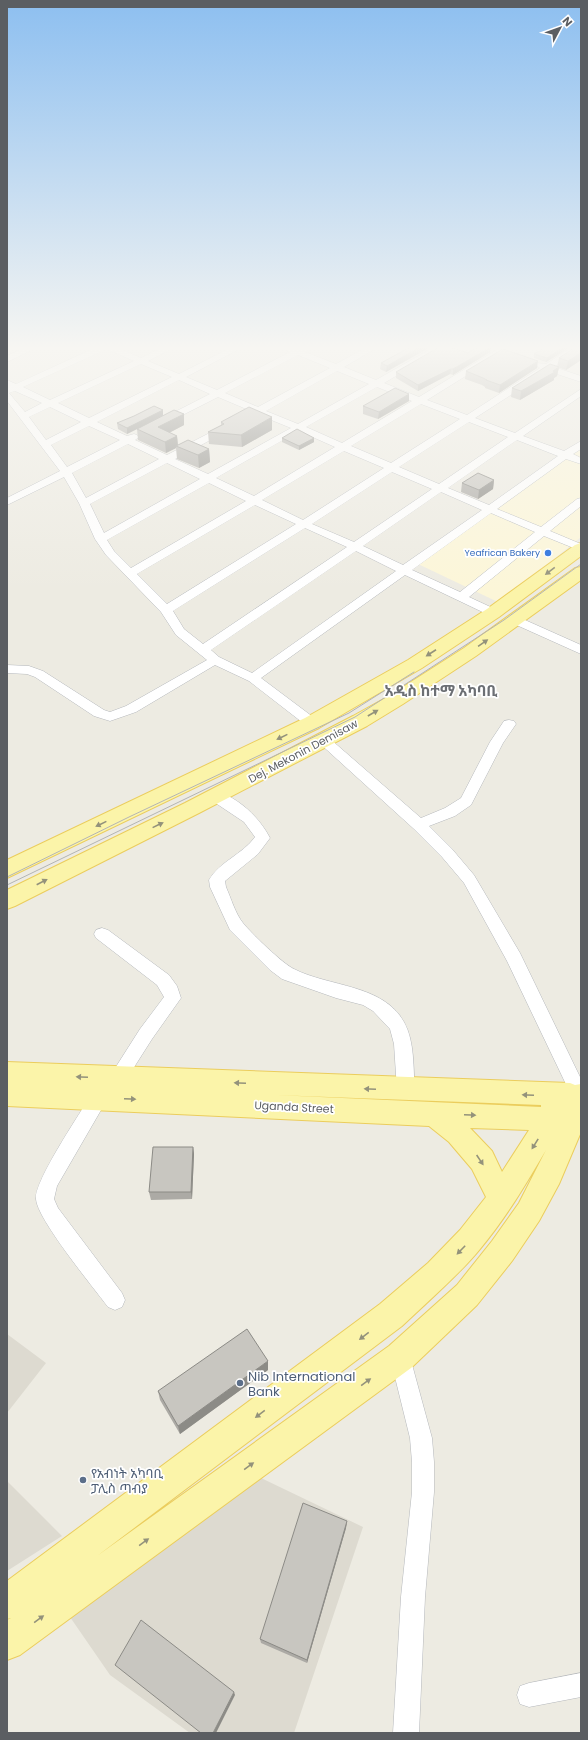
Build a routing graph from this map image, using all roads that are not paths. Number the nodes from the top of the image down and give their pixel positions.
1 (31, 427) edge
2 (78, 427) edge
3 (99, 427) edge
4 (226, 427) edge
5 (293, 427) edge
6 (300, 427) edge
7 (378, 427) edge
8 (453, 427) edge
9 (492, 427) edge
10 (528, 427) edge
11 (297, 429) junction
12 (141, 433) edge
13 (515, 436) junction
14 (127, 440) junction
15 (44, 444) junction
16 (581, 444) edge
17 (344, 448) junction
18 (566, 455) junction
19 (166, 459) junction
20 (581, 461) edge
21 (391, 467) junction
22 (66, 472) junction
23 (208, 478) junction
24 (440, 487) junction
25 (256, 500) junction
26 (581, 501) edge
27 (7, 502) edge
28 (84, 502) junction
29 (490, 508) junction
30 (304, 524) junction
31 (543, 531) junction
32 (101, 539) junction
33 (354, 546) junction
34 (581, 548) edge
35 (405, 571) junction
36 (581, 572) edge
37 (130, 573) junction
38 (460, 597) junction
39 (166, 610) junction
40 (493, 614) junction
41 (516, 620) junction
42 (203, 650) junction
43 (581, 650) edge
44 (215, 660) junction
45 (7, 669) edge
46 (253, 678) junction
47 (312, 723) junction
48 (509, 724) dead end
49 (324, 740) junction
50 (216, 796) junction
51 (419, 825) junction
52 (7, 870) edge
53 (7, 900) edge
54 (102, 934) dead end
55 (7, 1073) edge
56 (118, 1078) junction
57 (406, 1090) junction
58 (7, 1094) edge
59 (99, 1098) junction
60 (570, 1108) edge
61 (433, 1113) junction
62 (501, 1199) junction
63 (115, 1300) dead end
64 (400, 1357) junction
65 (7, 1602) edge
66 (7, 1642) edge
67 (581, 1684) edge
68 (529, 1695) dead end
69 (406, 1733) edge

1 - 15 street
2 - 15 street
3 - 14 street
4 - 19 street
5 - 11 street
6 - 11 street
7 - 17 street
8 - 21 street
9 - 13 street
10 - 13 street
11 - 17 street
11 - 23 street
12 - 14 street
13 - 18 street
13 - 24 street
14 - 19 street
14 - 22 street
15 - 22 street
16 - 18 street
17 - 21 street
17 - 25 street
18 - 20 street
18 - 29 street
19 - 23 street
19 - 28 street
21 - 24 street
21 - 30 street
22 - 27 street
22 - 28 street
23 - 25 street
23 - 32 street
24 - 29 street
24 - 33 street
25 - 30 street
25 - 37 street
26 - 31 street
28 - 32 street
29 - 31 street
29 - 35 street
30 - 33 street
30 - 39 street
31 - 34 street
31 - 38 street
32 - 37 street
33 - 35 street
33 - 42 street
34 -> 40 main road, Dej. Mekonin Demisaw
35 - 38 street
35 - 46 street
36 - 41 main road, Dej. Mekonin Demisaw
37 - 39 street
38 - 40 street
39 - 42 street
40 -> 47 main road, Dej. Mekonin Demisaw
41 - 43 street
49 -> 41 main road, Dej. Mekonin Demisaw
42 - 44 street
44 - 45 street
44 - 46 street
46 - 47 street
47 -> 52 main road, Dej. Mekonin Demisaw
48 - 51 street
49 - 50 main road, Dej. Mekonin Demisaw
49 - 51 street
53 -> 50 main road, Dej. Mekonin Demisaw
50 - 57 street
51 - 60 street
54 - 56 street
56 -> 55 main road, Uganda Street
57 -> 56 main road, Uganda Street
60 -> 57 main road, Uganda Street
58 - 59 main road, Uganda Street
59 -> 61 main road, Uganda Street
59 - 63 street
61 -> 60 main road, Uganda Street
60 -> 62 main road
60 - 64 main road
61 -> 62 main road
62 -> 65 main road
66 -> 64 main road
64 - 69 street
67 - 68 street

